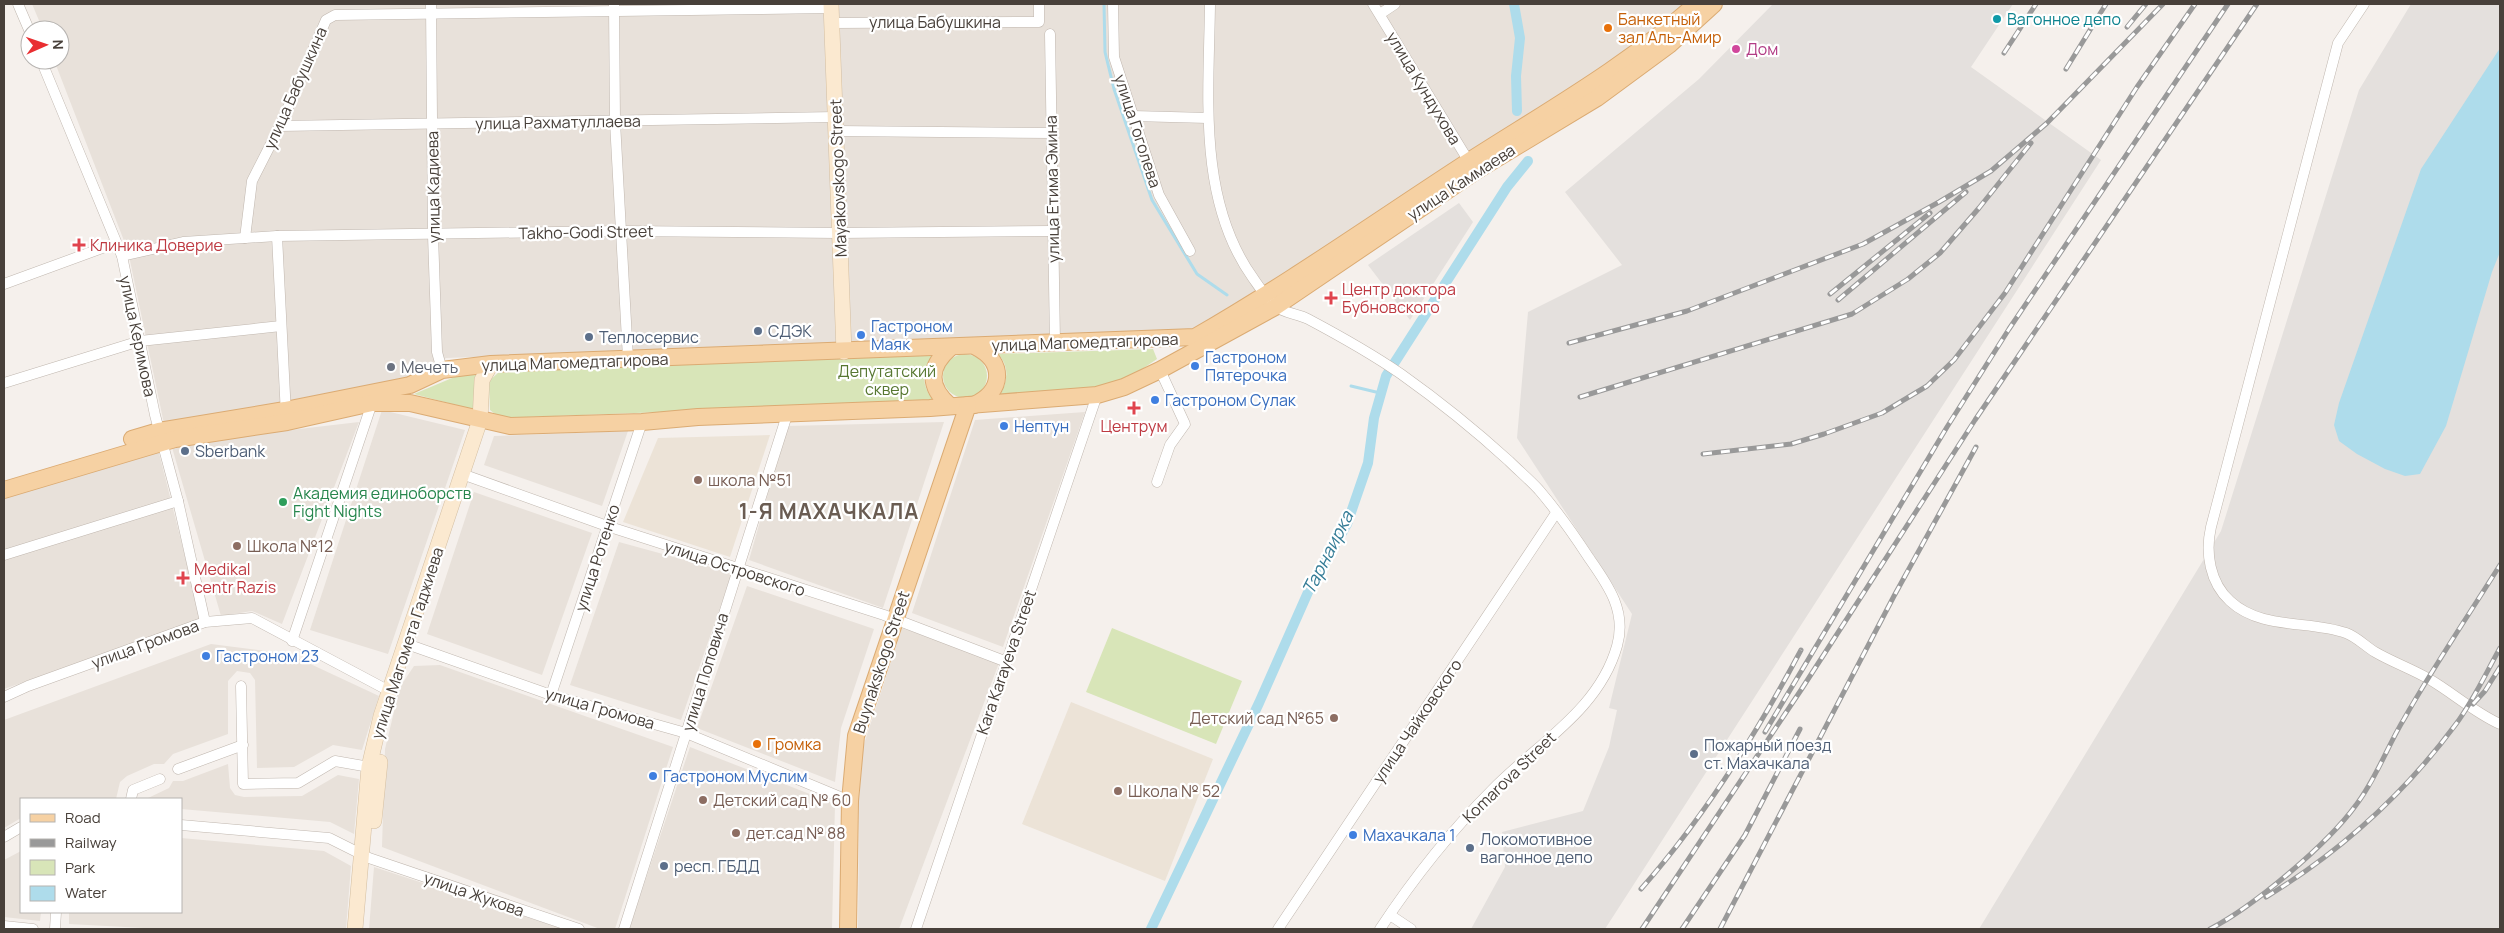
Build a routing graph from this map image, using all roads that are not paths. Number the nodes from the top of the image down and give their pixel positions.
1 (18, 4) edge
2 (1039, 4) edge
3 (1113, 4) edge
4 (1210, 4) edge
5 (1373, 4) edge
6 (1395, 4) edge
7 (1696, 4) edge
8 (1714, 4) edge
9 (2364, 4) edge
10 (831, 6) edge
11 (431, 8) edge
12 (614, 8) edge
13 (1380, 14) junction
14 (25, 20) edge
15 (832, 23) junction
16 (1050, 34) dead end
17 (46, 70) edge
18 (1133, 116) junction
19 (1208, 118) junction
20 (615, 122) junction
21 (432, 123) junction
22 (836, 124) junction
23 (280, 126) junction
24 (1052, 133) junction
25 (1472, 166) junction
26 (620, 231) junction
27 (1052, 231) junction
28 (839, 233) junction
29 (433, 235) junction
30 (278, 236) junction
31 (245, 238) junction
32 (116, 243) junction
33 (1190, 250) dead end
34 (122, 256) junction
35 (4, 284) edge
36 (1271, 301) junction
37 (281, 326) junction
38 (140, 341) junction
39 (1197, 342) junction
40 (1055, 343) junction
41 (976, 347) junction
42 (950, 348) junction
43 (844, 352) junction
44 (628, 358) junction
45 (491, 364) junction
46 (442, 370) junction
47 (1160, 370) junction
48 (4, 383) edge
49 (1097, 395) junction
50 (372, 403) junction
51 (962, 405) junction
52 (787, 415) junction
53 (286, 416) junction
54 (483, 421) junction
55 (642, 422) junction
56 (160, 437) junction
57 (465, 475) junction
58 (4, 478) edge
59 (1156, 482) dead end
60 (4, 490) edge
61 (178, 501) junction
62 (1556, 513) junction
63 (607, 526) junction
64 (4, 555) edge
65 (737, 569) junction
66 (890, 617) junction
67 (205, 622) junction
68 (292, 641) junction
69 (407, 644) junction
70 (1007, 662) junction
71 (241, 686) dead end
72 (391, 692) junction
73 (551, 695) junction
74 (4, 697) edge
75 (2500, 724) edge
76 (686, 733) junction
77 (243, 745) junction
78 (374, 768) junction
79 (178, 769) dead end
80 (160, 779) dead end
81 (131, 798) edge
82 (846, 799) junction
83 (182, 824) edge
84 (20, 828) edge
85 (4, 837) edge
86 (365, 856) junction
87 (56, 913) edge
88 (1390, 915) junction
89 (4, 926) edge
90 (33, 929) edge
91 (55, 929) edge
92 (355, 929) edge
93 (362, 929) edge
94 (579, 929) edge
95 (624, 929) edge
96 (839, 929) edge
97 (848, 929) edge
98 (916, 929) edge
99 (1278, 929) edge
100 (1380, 929) edge
101 (1411, 929) edge

1 - 14 street
2 - 15 street, улица Бабушкина
3 - 18 street, улица Гоголева
4 - 19 street
5 - 13 street, улица Кундухова
6 - 13 street
7 - 25 main road, улица Каммаева
8 - 25 main road, улица Каммаева
9 - 75 street
10 - 12 street, улица Бабушкина
10 - 15 main road, Mayakovskogo Street
11 - 12 street, улица Бабушкина
11 - 21 street, улица Кадиева
11 - 23 street, улица Бабушкина
12 - 20 street
13 - 25 street, улица Кундухова
15 - 22 main road, Mayakovskogo Street
16 - 24 street, улица Етима Эмина
17 - 32 street, улица Керимова
18 - 19 street
18 - 33 street, улица Гоголева
19 - 36 street
20 - 21 street, улица Рахматуллаева
20 - 22 street, улица Рахматуллаева
20 - 26 street
21 - 23 street, улица Рахматуллаева
21 - 29 street, улица Кадиева
22 - 24 street, улица Рахматуллаева
22 - 28 main road, Mayakovskogo Street
23 - 31 street, улица Бабушкина
24 - 27 street, улица Етима Эмина
25 - 36 main road, улица Каммаева
26 - 28 street, Takho-Godi Street
26 - 29 street, Takho-Godi Street
26 - 44 street
27 - 28 street, Takho-Godi Street
27 - 40 street, улица Етима Эмина
28 - 43 main road, Mayakovskogo Street
29 - 30 street, Takho-Godi Street
29 - 46 street, улица Кадиева
30 - 31 street, Takho-Godi Street
30 - 37 street
31 - 34 street, Takho-Godi Street
32 - 34 street, улица Керимова
32 - 35 street
34 - 38 street, улица Керимова
36 - 39 main road, улица Каммаева
36 - 62 street
37 - 38 street
37 - 53 street
38 - 48 street
38 - 56 street, улица Керимова
39 - 40 main road, улица Магомедтагирова
39 - 47 main road, улица Магомедтагирова
40 - 41 main road, улица Магомедтагирова
41 - 42 main road
41 - 51 main road
42 - 43 main road, улица Магомедтагирова
42 - 51 main road
43 - 44 main road, улица Магомедтагирова
44 - 45 main road, улица Магомедтагирова
45 - 46 main road, улица Магомедтагирова
45 - 54 main road, улица Магомета Гаджиева
46 - 53 main road, улица Магомедтагирова
47 - 49 main road, улица Магомедтагирова
47 - 59 street
49 - 51 main road, улица Магомедтагирова
49 - 70 street, Kara Karayeva Street
50 - 53 main road, улица Магомедтагирова
50 - 54 main road, улица Магомедтагирова
50 - 68 street
51 - 52 main road, улица Магомедтагирова
51 - 66 main road, Buynakskogo Street
52 - 55 main road, улица Магомедтагирова
52 - 65 street, улица Поповича
53 - 56 main road, улица Магомедтагирова
54 - 55 main road, улица Магомедтагирова
54 - 57 main road, улица Магомета Гаджиева
55 - 63 street, улица Ротенко
56 - 58 main road, улица Магомедтагирова
56 - 60 main road, улица Магомедтагирова
56 - 61 street, улица Керимова
57 - 63 street, улица Островского
57 - 69 main road, улица Магомета Гаджиева
61 - 64 street
61 - 67 street, улица Керимова
62 - 88 street, Komarova Street
62 - 99 street, улица Чайковского
63 - 65 street, улица Островского
63 - 73 street, улица Ротенко
65 - 66 street, улица Островского
65 - 76 street, улица Поповича
66 - 70 street, улица Островского
66 - 82 main road, Buynakskogo Street
67 - 68 street, улица Громова
67 - 74 street, улица Громова
68 - 72 street, улица Громова
69 - 72 main road, улица Магомета Гаджиева
69 - 73 street, улица Громова
70 - 98 street, Kara Karayeva Street
71 - 77 street
72 - 78 main road, улица Магомета Гаджиева
73 - 76 street, улица Громова
76 - 82 street, улица Громова
76 - 95 street, улица Поповича
77 - 78 street
77 - 79 street
78 - 86 main road, улица Магомета Гаджиева
80 - 81 street
82 - 96 main road, Buynakskogo Street
82 - 97 main road, Buynakskogo Street
83 - 86 street, улица Жукова
84 - 85 street
86 - 92 main road, улица Магомета Гаджиева
86 - 93 main road, улица Магомета Гаджиева
86 - 94 street, улица Жукова
87 - 91 street
88 - 100 street, Komarova Street
88 - 101 street
89 - 90 street

